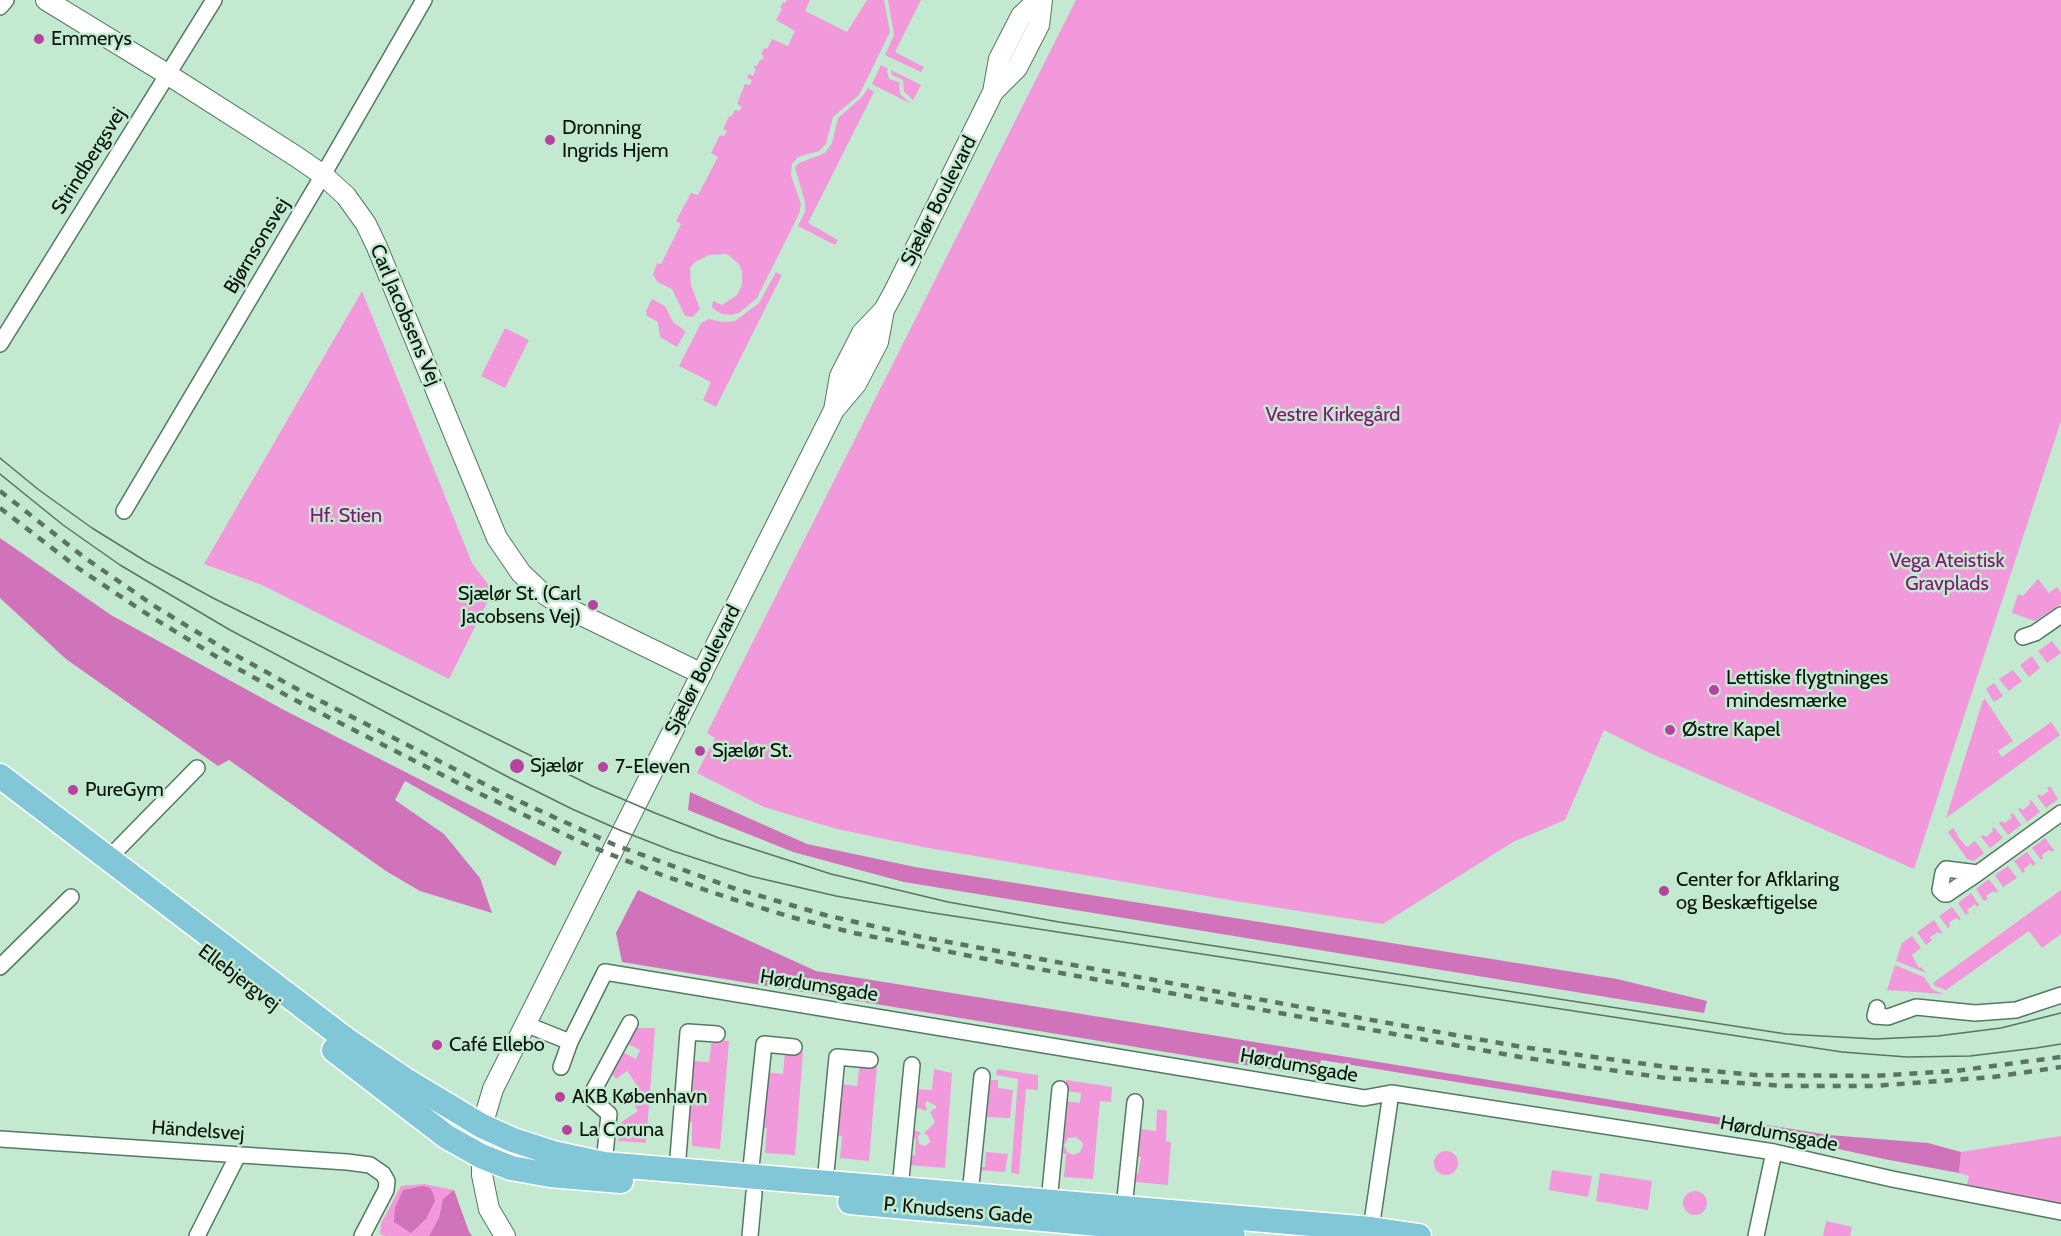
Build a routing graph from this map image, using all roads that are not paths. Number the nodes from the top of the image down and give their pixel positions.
1 (6, 0) edge
2 (46, 0) edge
3 (214, 0) edge
4 (424, 0) edge
5 (1040, 0) edge
6 (0, 7) edge
7 (167, 74) junction
8 (323, 175) junction
9 (0, 344) edge
10 (124, 511) dead end
11 (2061, 615) edge
12 (2024, 637) dead end
13 (702, 675) junction
14 (197, 768) dead end
15 (0, 776) edge
16 (0, 795) edge
17 (2061, 813) edge
18 (108, 859) junction
19 (1978, 873) dead end
20 (71, 897) dead end
21 (0, 967) edge
22 (2061, 995) edge
23 (1877, 1008) dead end
24 (630, 1023) dead end
25 (525, 1024) junction
26 (717, 1034) dead end
27 (570, 1042) junction
28 (794, 1047) dead end
29 (870, 1060) dead end
30 (912, 1065) dead end
31 (561, 1067) dead end
32 (982, 1076) dead end
33 (1060, 1089) dead end
34 (1391, 1093) junction
35 (1135, 1102) dead end
36 (482, 1126) junction
37 (0, 1139) edge
38 (1774, 1152) junction
39 (237, 1155) junction
40 (481, 1156) junction
41 (604, 1164) junction
42 (677, 1170) junction
43 (825, 1183) junction
44 (752, 1185) junction
45 (900, 1189) junction
46 (970, 1195) junction
47 (1049, 1202) junction
48 (1124, 1208) junction
49 (2061, 1212) edge
50 (1371, 1229) junction
51 (197, 1236) edge
52 (362, 1236) edge
53 (505, 1236) edge
54 (750, 1236) edge
55 (1233, 1236) edge
56 (1419, 1236) edge
57 (1756, 1236) edge

1 - 6 street
2 - 7 street, Carl Jacobsens Vej
3 - 7 street, Strindbergsvej
4 - 8 street, Bjørnsonsvej
5 - 13 street, Sjælør Boulevard
7 - 8 street, Carl Jacobsens Vej
7 - 9 street, Strindbergsvej
8 - 10 street, Bjørnsonsvej
8 - 13 street, Carl Jacobsens Vej
11 - 12 street
13 - 25 street, Sjælør Boulevard
14 - 18 street
15 - 18 main road, Ellebjergvej
16 - 40 main road, Ellebjergvej
17 - 19 street
18 - 36 main road, Ellebjergvej
20 - 21 street
22 - 23 street
24 - 41 street
25 - 27 street
25 - 36 street, Sjælør Boulevard
26 - 42 street
27 - 31 street, Hørdumsgade
27 - 34 street, Hørdumsgade
28 - 44 street
29 - 43 street
30 - 45 street, P. Knudsens Gade
32 - 46 street, P. Knudsens Gade
33 - 47 street, P. Knudsens Gade
34 - 38 street, Hørdumsgade
34 - 50 street
35 - 48 street
36 - 40 street, Sjælør Boulevard
36 - 41 main road, P. Knudsens Gade
37 - 39 street, Händelsvej
38 - 49 street, Hørdumsgade
38 - 57 street
39 - 51 street
39 - 52 street, Händelsvej
40 - 44 main road, P. Knudsens Gade
40 - 53 street, Sjælør Boulevard
41 - 42 main road, P. Knudsens Gade
42 - 44 main road, P. Knudsens Gade
43 - 44 main road, P. Knudsens Gade
43 - 45 main road, P. Knudsens Gade
44 - 54 street
44 - 55 main road, P. Knudsens Gade
45 - 46 main road, P. Knudsens Gade
46 - 47 main road, P. Knudsens Gade
47 - 48 main road, P. Knudsens Gade
48 - 50 main road, P. Knudsens Gade
50 - 56 main road, P. Knudsens Gade

